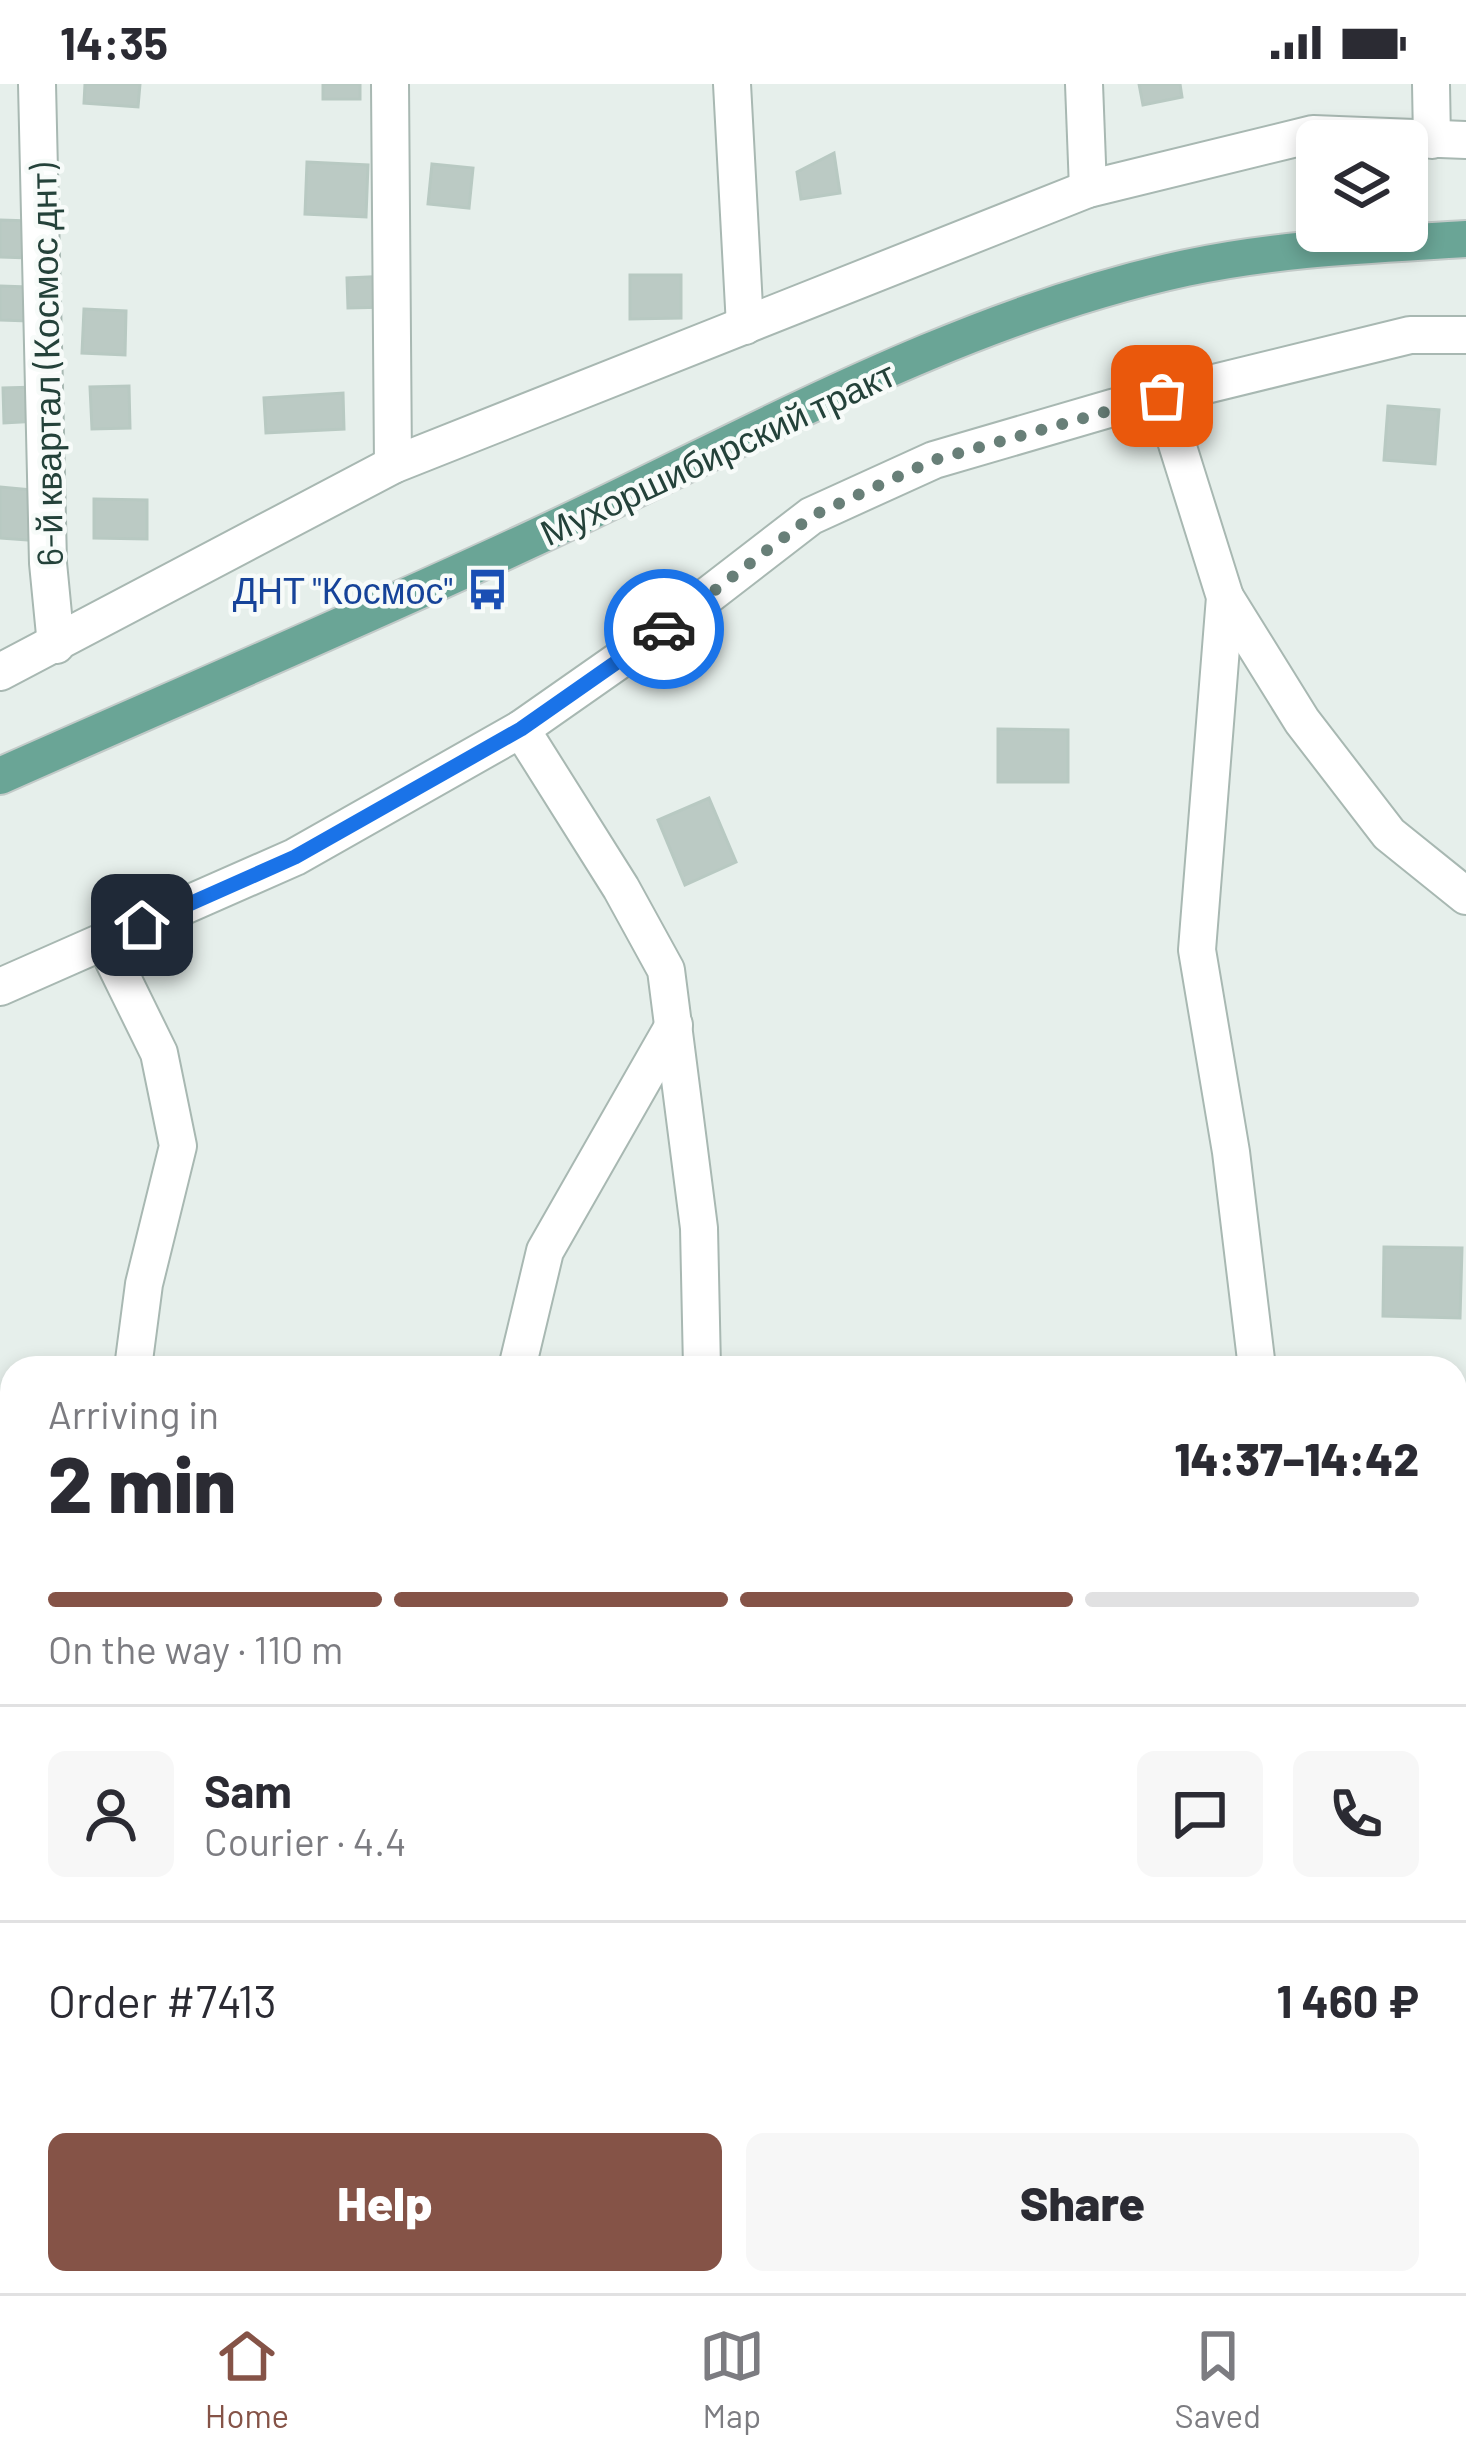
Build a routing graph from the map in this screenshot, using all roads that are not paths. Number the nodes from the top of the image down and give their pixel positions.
1 (37, 84) edge
2 (390, 84) edge
3 (732, 84) edge
4 (1084, 84) edge
5 (1431, 84) edge
6 (1449, 140) edge
7 (1088, 189) junction
8 (1466, 239) edge
9 (745, 326) junction
10 (1466, 335) edge
11 (1162, 396) junction
12 (392, 465) junction
13 (1225, 597) junction
14 (56, 646) junction
15 (0, 672) edge
16 (521, 729) junction
17 (0, 776) edge
18 (1466, 896) edge
19 (104, 941) junction
20 (4, 976) edge
21 (674, 1025) junction
22 (135, 1356) edge
23 (520, 1356) edge
24 (702, 1356) edge
25 (1256, 1356) edge

1 - 14 street, 6-й квартал (Космос днт)
2 - 12 street
3 - 9 street
4 - 7 street
5 - 6 street
6 - 7 street
7 - 9 street
8 - 17 main road, Мухоршибирский тракт
9 - 12 street
10 - 11 street
11 - 13 street
11 - 16 street
12 - 14 street
13 - 18 street
13 - 25 street
14 - 15 street
16 - 19 street
16 - 21 street
19 - 20 street
19 - 22 street
21 - 23 street
21 - 24 street

